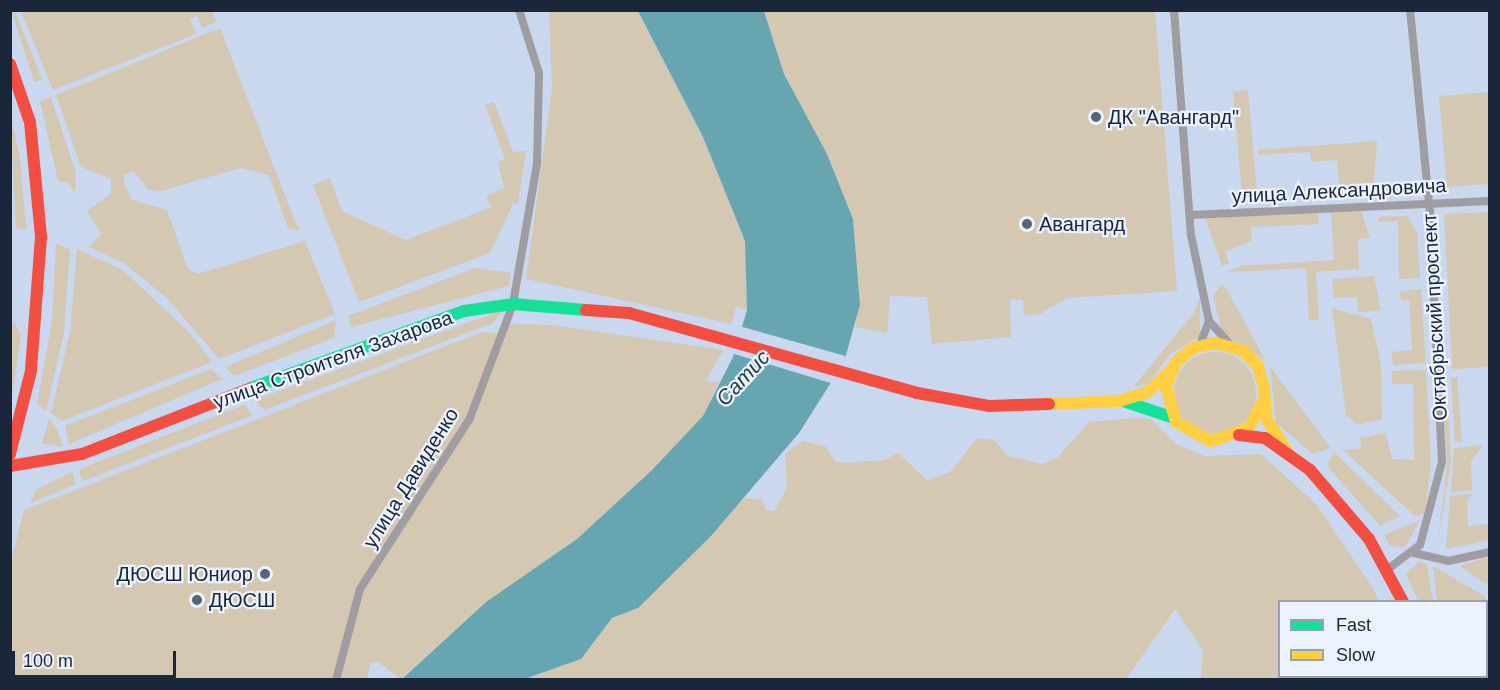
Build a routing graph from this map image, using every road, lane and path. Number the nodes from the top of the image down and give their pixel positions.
1 (519, 10) edge
2 (1174, 10) edge
3 (1410, 10) edge
4 (10, 64) edge
5 (1490, 201) edge
6 (1429, 204) junction
7 (1191, 215) junction
8 (513, 304) junction
9 (1209, 321) junction
10 (1200, 345) junction
11 (1231, 345) junction
12 (1172, 369) junction
13 (1264, 400) junction
14 (1119, 401) junction
15 (1176, 422) junction
16 (1239, 435) junction
17 (1287, 451) junction
18 (10, 454) edge
19 (10, 466) edge
20 (1490, 552) edge
21 (1414, 553) junction
22 (1388, 569) junction
23 (1402, 600) edge
24 (336, 680) edge

1 - 8 street, улица Давиденко
2 - 7 street
3 - 6 street, Октябрьский проспект
4 - 18 street
5 - 6 street, улица Александровича
6 - 7 street, улица Александровича
6 - 21 street, Октябрьский проспект
7 - 9 street
8 - 14 street, улица Строителя Захарова
8 - 19 street, улица Строителя Захарова
8 - 24 street, улица Давиденко
9 - 10 street
9 - 11 street
10 - 11 street
10 - 12 street
11 - 13 street
12 - 14 street, улица Строителя Захарова
12 - 15 street
13 - 16 street
13 - 17 street
14 - 15 street, улица Строителя Захарова
15 - 16 street
16 - 17 street
17 - 22 street
20 - 21 street
21 - 22 street
22 - 23 street

